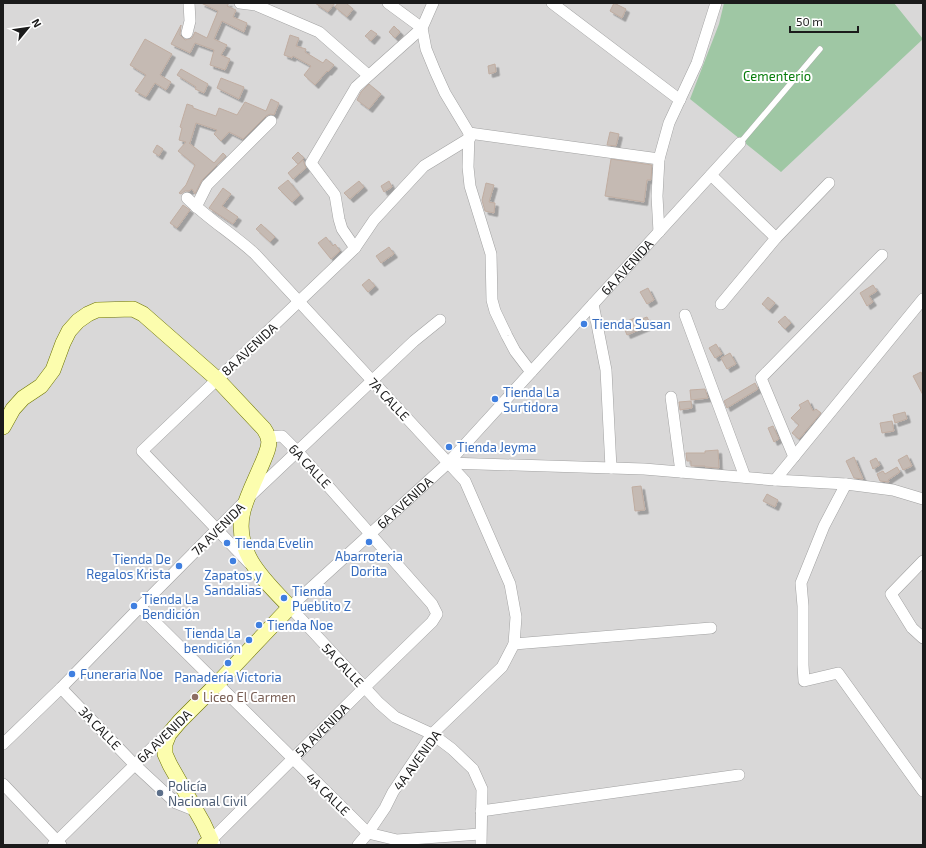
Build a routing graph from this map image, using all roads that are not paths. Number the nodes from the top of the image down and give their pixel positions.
1 (189, 3) edge
2 (240, 3) edge
3 (388, 3) edge
4 (433, 3) edge
5 (552, 3) edge
6 (716, 3) edge
7 (422, 28) junction
8 (187, 33) dead end
9 (820, 49) dead end
10 (368, 75) junction
11 (680, 100) junction
12 (271, 121) dead end
13 (469, 135) junction
14 (740, 143) joint
15 (659, 159) junction
16 (711, 175) junction
17 (829, 183) dead end
18 (187, 198) dead end
19 (196, 207) junction
20 (659, 232) junction
21 (776, 238) junction
22 (355, 248) junction
23 (882, 255) dead end
24 (923, 299) edge
25 (298, 302) junction
26 (593, 304) junction
27 (721, 304) dead end
28 (685, 315) dead end
29 (440, 320) dead end
30 (531, 372) junction
31 (217, 379) junction
32 (372, 381) junction
33 (671, 397) dead end
34 (3, 427) edge
35 (269, 438) junction
36 (142, 451) joint
37 (298, 452) junction
38 (794, 457) junction
39 (448, 463) junction
40 (611, 468) junction
41 (681, 472) junction
42 (745, 477) junction
43 (775, 480) junction
44 (846, 484) junction
45 (247, 499) junction
46 (923, 499) edge
47 (217, 530) junction
48 (370, 533) junction
49 (923, 561) edge
50 (267, 583) junction
51 (140, 607) junction
52 (290, 607) junction
53 (437, 614) joint
54 (711, 628) dead end
55 (923, 638) edge
56 (514, 644) junction
57 (217, 684) junction
58 (61, 688) junction
59 (364, 688) junction
60 (169, 734) junction
61 (432, 734) junction
62 (3, 744) edge
63 (292, 759) junction
64 (135, 765) junction
65 (739, 775) dead end
66 (3, 784) edge
67 (923, 791) edge
68 (196, 811) junction
69 (481, 811) junction
70 (368, 834) junction
71 (480, 840) edge
72 (211, 843) edge
73 (57, 844) edge
74 (358, 845) edge

1 - 8 street
2 - 10 street
3 - 7 street
4 - 7 street
5 - 11 street
6 - 11 street
7 - 10 street
7 - 13 street
9 - 14 lane
10 - 22 street
11 - 15 street
12 - 19 street
13 - 15 street
13 - 22 street, 8A AVENIDA
13 - 30 street
14 - 16 street, 6A AVENIDA
15 - 20 street
16 - 20 street, 6A AVENIDA
16 - 21 street
17 - 21 street
18 - 19 street, 7A CALLE
19 - 25 street, 7A CALLE
20 - 26 street, 6A AVENIDA
21 - 27 street
22 - 25 street, 8A AVENIDA
23 - 38 street
24 - 38 street
25 - 31 street, 8A AVENIDA
25 - 32 street, 7A CALLE
26 - 30 street, 6A AVENIDA
26 - 40 street
28 - 42 street
29 - 32 street, 7A AVENIDA
30 - 39 street, 6A AVENIDA
31 - 34 street
31 - 35 street
31 - 36 street, 8A AVENIDA
32 - 37 street, 7A AVENIDA
32 - 39 street, 7A CALLE
33 - 41 street
35 - 37 street, 6A CALLE
35 - 45 street
36 - 47 street, 5A CALLE
37 - 45 street, 7A AVENIDA
37 - 48 street, 6A CALLE
38 - 43 street
39 - 40 street
39 - 48 street, 6A AVENIDA
39 - 56 street, 7A CALLE
40 - 41 street
41 - 42 street
42 - 43 street
43 - 44 street
44 - 46 street
44 - 67 street
45 - 47 street, 7A AVENIDA
45 - 50 street
47 - 50 street, 5A CALLE
47 - 51 street, 7A AVENIDA
48 - 52 street, 6A AVENIDA
48 - 53 street, 6A CALLE
49 - 55 street
50 - 52 street, 5A CALLE
51 - 57 street, 4A CALLE
51 - 58 street, 7A AVENIDA
52 - 57 street, 6A AVENIDA
52 - 59 street, 5A CALLE
53 - 59 street, 5A AVENIDA
54 - 56 street
56 - 61 street, 4A AVENIDA
57 - 60 street, 6A AVENIDA
57 - 63 street, 4A CALLE
58 - 62 street, 7A AVENIDA
58 - 64 street, 3A CALLE
59 - 61 street, 5A CALLE
59 - 63 street, 5A AVENIDA
60 - 64 street, 6A AVENIDA
60 - 68 street
61 - 69 street, 5A CALLE
61 - 70 street, 4A AVENIDA
63 - 70 street, 4A CALLE
63 - 72 street, 5A AVENIDA
64 - 68 street, 3A CALLE
64 - 73 street, 6A AVENIDA
65 - 69 street
66 - 73 street
68 - 72 street
69 - 71 street, 5A CALLE
70 - 71 street
70 - 74 street, 4A AVENIDA

